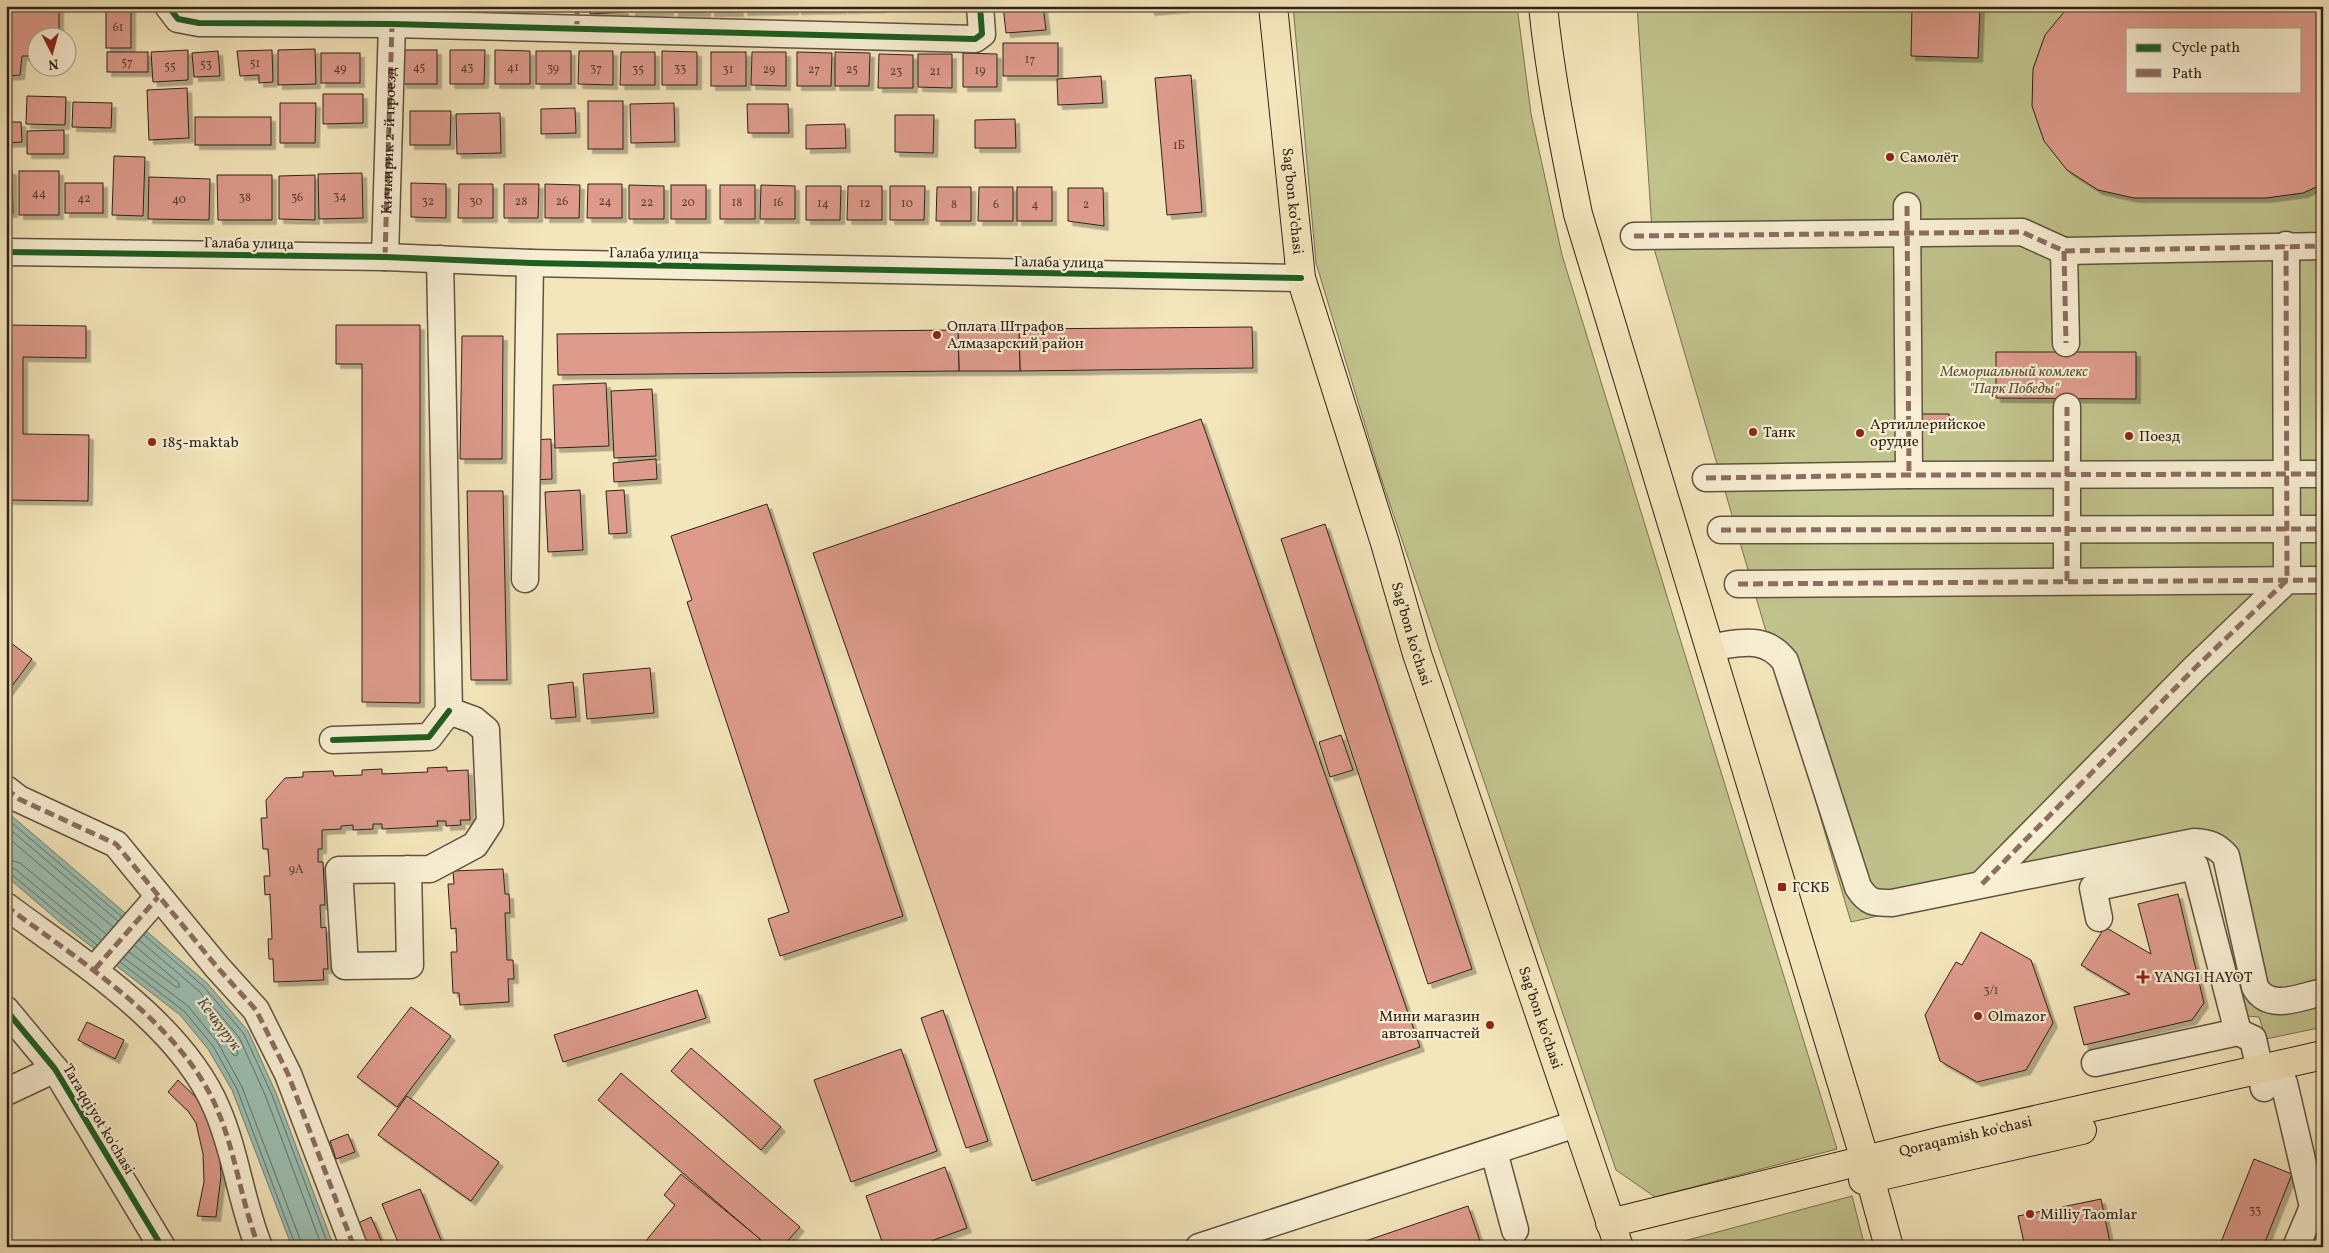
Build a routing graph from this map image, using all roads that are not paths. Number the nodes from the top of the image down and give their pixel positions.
1 (168, 6) edge
2 (980, 6) edge
3 (1273, 6) edge
4 (1543, 6) edge
5 (577, 17) edge
6 (392, 24) junction
7 (1907, 206) dead end
8 (1908, 232) junction
9 (1634, 236) dead end
10 (2286, 246) junction
11 (2323, 246) edge
12 (2064, 251) junction
13 (6, 252) edge
14 (385, 257) junction
15 (440, 259) junction
16 (530, 263) junction
17 (1301, 278) junction
18 (2066, 343) dead end
19 (2067, 407) dead end
20 (2286, 474) junction
21 (2323, 474) edge
22 (1909, 475) junction
23 (2067, 475) junction
24 (1706, 478) dead end
25 (2067, 529) junction
26 (2286, 529) junction
27 (2323, 529) edge
28 (1722, 530) dead end
29 (525, 579) dead end
30 (2287, 580) junction
31 (2323, 580) edge
32 (2067, 581) junction
33 (1738, 584) dead end
34 (1710, 647) junction
35 (449, 711) junction
36 (333, 740) dead end
37 (6, 789) edge
38 (408, 869) dead end
39 (1982, 884) junction
40 (158, 897) junction
41 (6, 906) edge
42 (2099, 918) dead end
43 (95, 969) junction
44 (2323, 992) edge
45 (6, 1010) edge
46 (2238, 1032) junction
47 (2323, 1055) edge
48 (2094, 1064) dead end
49 (55, 1069) junction
50 (2323, 1074) edge
51 (2269, 1080) junction
52 (6, 1092) edge
53 (1576, 1124) junction
54 (1494, 1152) junction
55 (1868, 1169) junction
56 (2318, 1206) edge
57 (1515, 1230) dead end
58 (1615, 1236) edge
59 (162, 1247) edge
60 (259, 1247) edge
61 (354, 1247) edge
62 (1199, 1247) edge
63 (1889, 1247) edge
64 (2296, 1247) edge

1 - 6 street
2 - 5 street
3 - 17 main road, Sag’bon ko’chasi
4 - 34 main road
5 - 6 street
6 - 14 street, Кичкирик 2-й проезд
7 - 8 street
8 - 9 street
8 - 12 street
8 - 22 street
10 - 11 street
10 - 12 street
10 - 20 street
12 - 18 street
13 - 14 street, Галаба улица
14 - 15 street, Галаба улица
15 - 16 street, Галаба улица
15 - 35 street
16 - 17 street, Галаба улица
16 - 29 street
17 - 53 main road, Sag’bon ko’chasi
19 - 23 street
20 - 21 street
20 - 23 street
20 - 26 street
22 - 23 street
22 - 24 street
23 - 25 street
25 - 26 street
25 - 28 street
25 - 32 street
26 - 27 street
26 - 30 street
30 - 31 street
30 - 32 street
30 - 39 street
32 - 33 street
34 - 39 street
34 - 55 main road
35 - 36 street
35 - 38 street
37 - 40 street
39 - 44 street
40 - 43 street
40 - 61 street
41 - 43 street
42 - 46 street
43 - 60 street
45 - 49 street, Taraqqiyot ko'chasi
46 - 48 street
46 - 51 street
47 - 51 main road, Qoraqamish ko'chasi
49 - 52 street
49 - 59 street, Taraqqiyot ko'chasi
50 - 51 main road, Qoraqamish ko'chasi
51 - 55 main road, Qoraqamish ko'chasi
51 - 56 street
53 - 54 street
53 - 58 main road, Sag’bon ko’chasi
54 - 57 street
54 - 62 street
55 - 58 main road, Qoraqamish ko'chasi
55 - 63 main road
56 - 64 street

